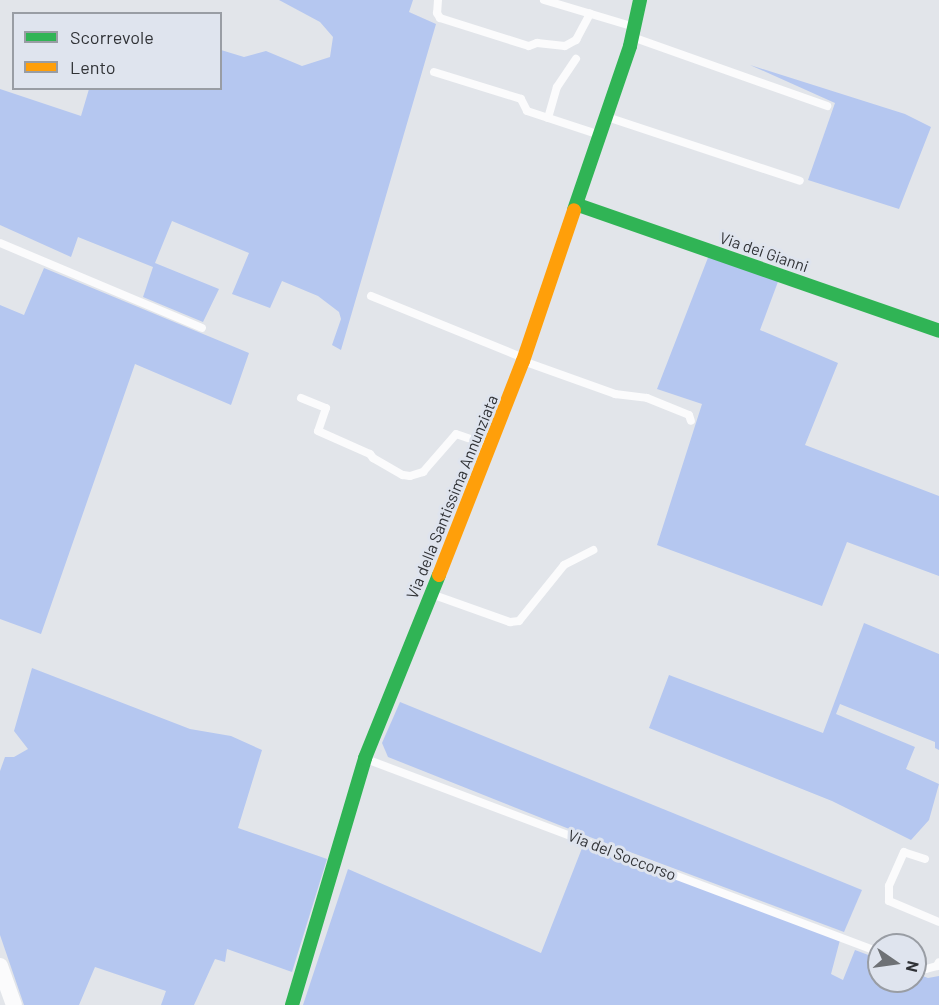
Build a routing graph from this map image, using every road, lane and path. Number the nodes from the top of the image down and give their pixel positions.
1 (438, 0) edge
2 (544, 0) edge
3 (640, 0) edge
4 (590, 14) junction
5 (633, 32) junction
6 (576, 59) dead end
7 (434, 72) dead end
8 (827, 106) dead end
9 (606, 117) junction
10 (548, 118) junction
11 (600, 135) junction
12 (800, 181) dead end
13 (578, 205) junction
14 (0, 243) edge
15 (371, 296) dead end
16 (202, 328) dead end
17 (939, 331) edge
18 (523, 360) junction
19 (301, 398) dead end
20 (691, 421) dead end
21 (490, 445) junction
22 (594, 550) dead end
23 (431, 594) junction
24 (365, 758) junction
25 (926, 859) dead end
26 (939, 922) edge
27 (867, 947) edge
28 (0, 966) edge
29 (14, 1005) edge
30 (292, 1005) edge

1 - 4 lane
2 - 4 lane
3 - 5 street, Via della Santissima Annunziata
4 - 5 lane
5 - 8 lane
5 - 9 street, Via della Santissima Annunziata
6 - 10 lane
7 - 10 lane
9 - 11 street, Via della Santissima Annunziata
9 - 12 lane
10 - 11 lane
11 - 13 street, Via della Santissima Annunziata
13 - 17 street, Via dei Gianni
13 - 18 street, Via della Santissima Annunziata
14 - 16 lane
15 - 18 lane
18 - 20 lane
18 - 21 street, Via della Santissima Annunziata
19 - 21 lane
21 - 23 street, Via della Santissima Annunziata
22 - 23 lane
23 - 24 street, Via della Santissima Annunziata
24 - 27 lane, Via del Soccorso
24 - 30 street, Via della Santissima Annunziata
25 - 26 lane
28 - 29 street

